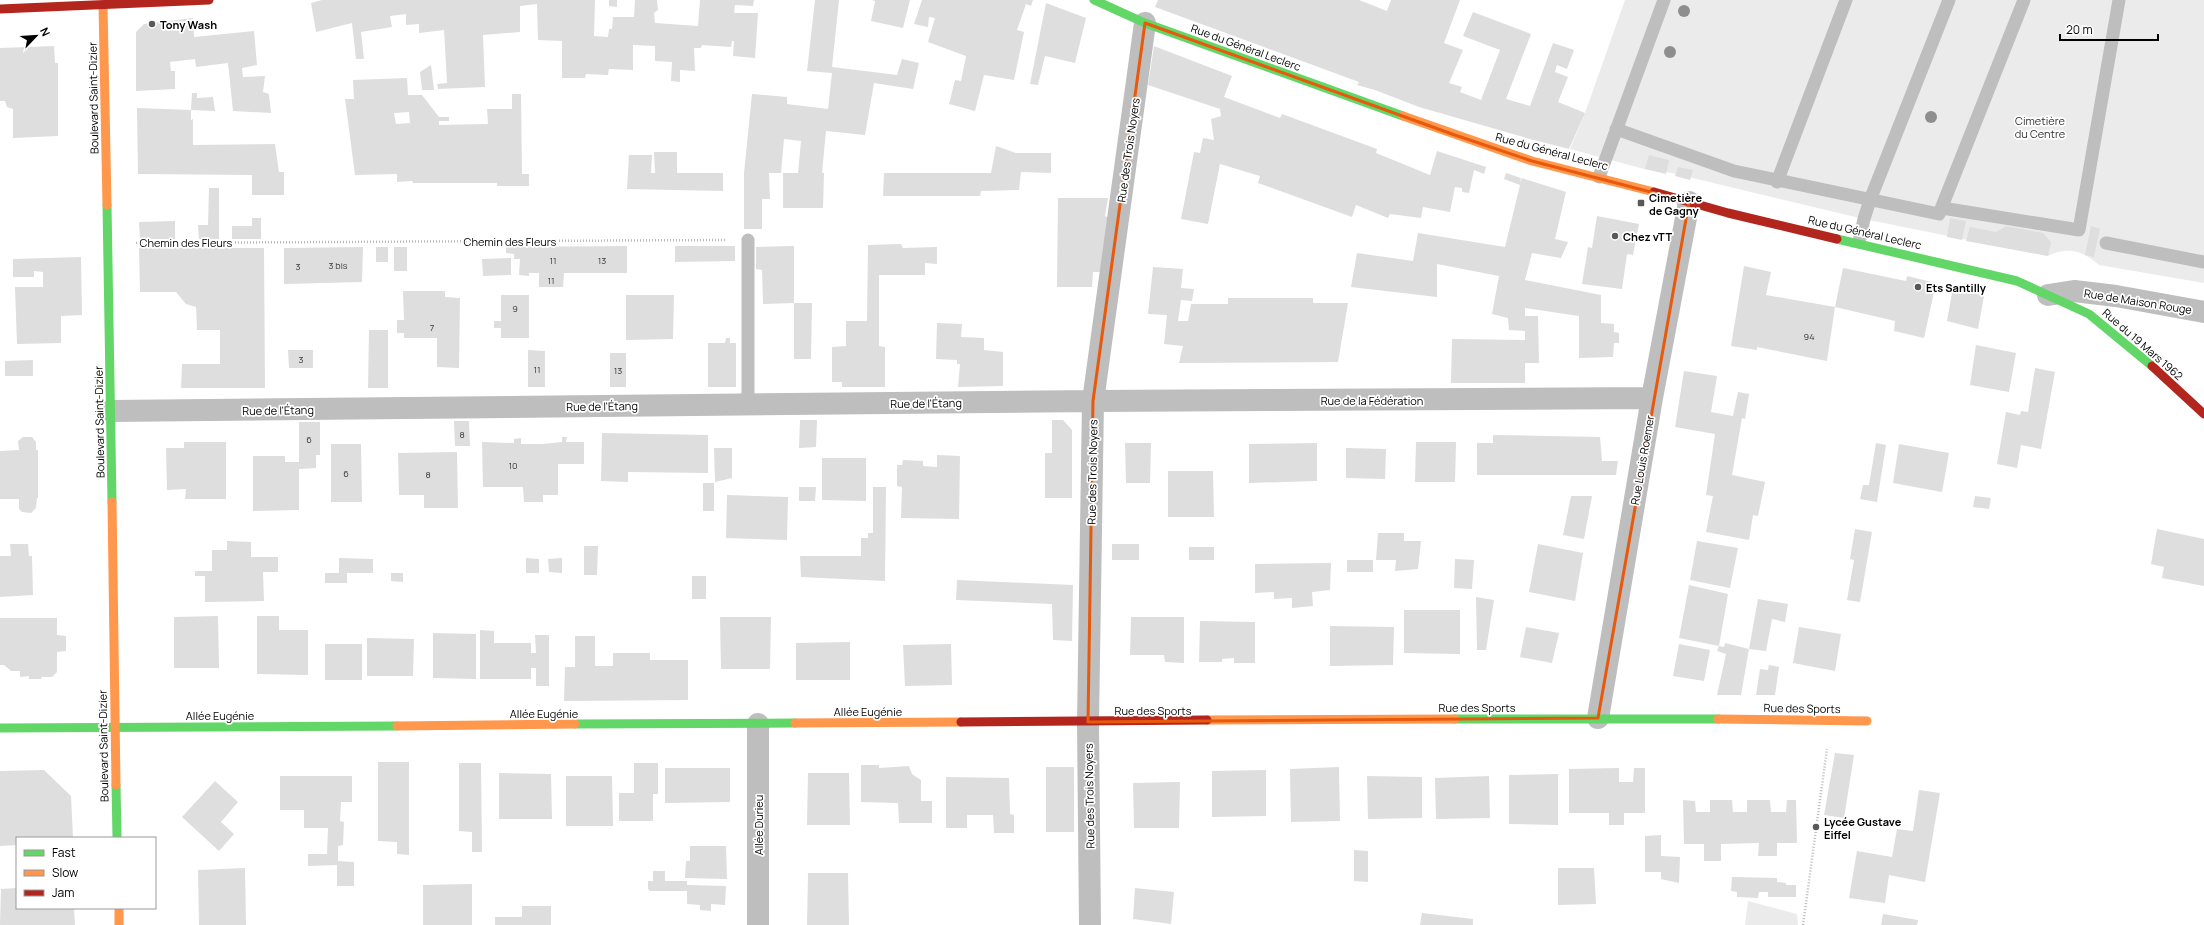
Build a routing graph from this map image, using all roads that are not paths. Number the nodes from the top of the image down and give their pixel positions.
1 (209, 0) edge
2 (1094, 0) edge
3 (1664, 0) edge
4 (1949, 0) edge
5 (2024, 0) edge
6 (2119, 0) edge
7 (1844, 1) edge
8 (103, 5) junction
9 (0, 9) edge
10 (1145, 23) junction
11 (1616, 129) junction
12 (1599, 177) junction
13 (1777, 182) junction
14 (1870, 200) junction
15 (1689, 202) junction
16 (1942, 208) junction
17 (748, 240) road end
18 (1859, 242) junction
19 (2106, 243) dead end
20 (2204, 262) edge
21 (2017, 280) joint
22 (2048, 295) junction
23 (2204, 312) edge
24 (1652, 398) junction
25 (1093, 401) junction
26 (748, 405) junction
27 (111, 411) junction
28 (2204, 414) edge
29 (1598, 718) junction
30 (1867, 721) dead end
31 (1088, 722) junction
32 (758, 724) junction
33 (0, 728) edge
34 (114, 728) junction
35 (117, 837) edge
36 (119, 909) edge
37 (119, 925) edge
38 (758, 925) edge
39 (1090, 925) edge

1 - 8 street
2 - 10 street, Rue du Général Leclerc
3 - 11 lane
4 - 14 lane
5 - 16 lane
6 - 16 lane
7 - 13 lane
8 - 9 street
8 - 27 street, Boulevard Saint-Dizier
10 - 12 street, Rue du Général Leclerc
10 - 25 street, Rue des Trois Noyers
11 - 12 lane
11 - 13 lane
12 - 15 street, Rue du Général Leclerc
13 - 14 lane
14 - 16 lane
14 - 18 lane
15 - 18 street, Rue du Général Leclerc
15 - 24 street, Rue Louis Roemer
17 - 26 lane
18 - 21 street, Rue du Général Leclerc
19 - 20 lane
21 - 22 street, Rue du 19 Mars 1962
22 - 23 street, Rue de Maison Rouge
22 - 28 street, Rue du 19 Mars 1962
24 - 25 street, Rue de la Fédération
24 - 29 street, Rue Louis Roemer
25 - 26 street, Rue de l'Étang
25 - 31 street, Rue des Trois Noyers
26 - 27 street, Rue de l'Étang
27 - 34 street, Boulevard Saint-Dizier
29 - 30 street, Rue des Sports
29 - 31 street, Rue des Sports
31 - 32 street, Allée Eugénie
31 - 39 street, Rue des Trois Noyers
32 - 34 street, Allée Eugénie
32 - 38 street, Allée Durieu
33 - 34 street, Allée Eugénie
34 - 35 street, Boulevard Saint-Dizier
36 - 37 street

